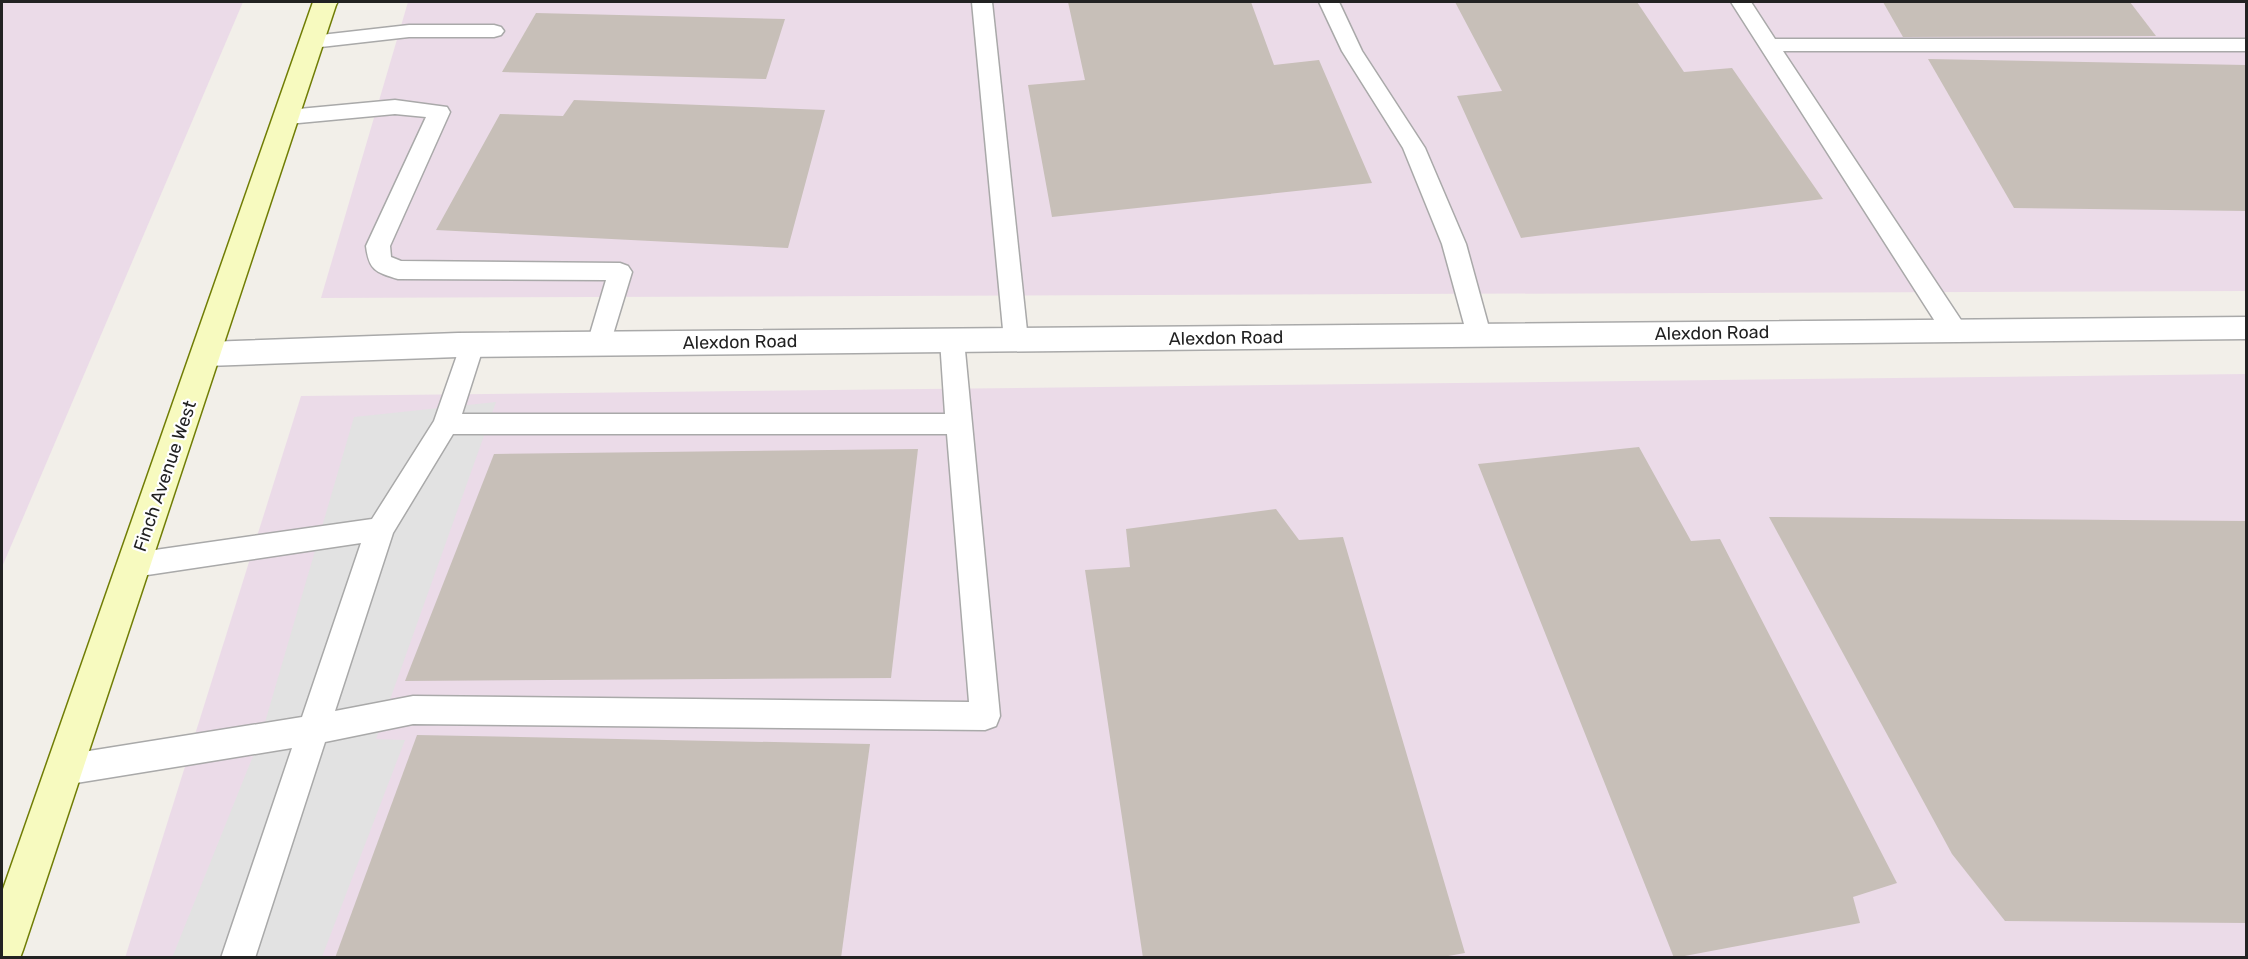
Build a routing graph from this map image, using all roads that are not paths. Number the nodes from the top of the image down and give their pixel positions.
1 (326, 2) edge
2 (982, 2) edge
3 (1329, 2) edge
4 (1741, 2) edge
5 (494, 31) dead end
6 (312, 42) junction
7 (1769, 45) junction
8 (2247, 45) edge
9 (288, 117) junction
10 (2247, 328) edge
11 (1954, 330) junction
12 (1479, 335) junction
13 (952, 340) junction
14 (1016, 340) junction
15 (599, 344) junction
16 (472, 345) junction
17 (207, 354) junction
18 (446, 424) junction
19 (960, 424) junction
20 (380, 528) junction
21 (134, 565) junction
22 (314, 730) junction
23 (64, 770) junction
24 (2, 950) edge
25 (238, 957) edge

1 - 6 main road, Finch Avenue West
2 - 14 lane
3 - 12 lane
4 - 7 lane
5 - 6 lane
6 - 9 main road, Finch Avenue West
7 - 8 lane
7 - 11 lane
9 - 15 lane
9 - 17 main road, Finch Avenue West
10 - 11 street, Alexdon Road
11 - 12 street, Alexdon Road
12 - 14 street, Alexdon Road
13 - 14 street, Alexdon Road
13 - 15 street, Alexdon Road
13 - 19 lane
15 - 16 street, Alexdon Road
16 - 17 street, Alexdon Road
16 - 18 lane
17 - 21 main road, Finch Avenue West
18 - 19 lane
18 - 20 lane
19 - 22 lane
20 - 21 lane
20 - 22 lane
21 - 23 main road, Finch Avenue West
22 - 23 lane
22 - 25 lane
23 - 24 main road, Finch Avenue West

